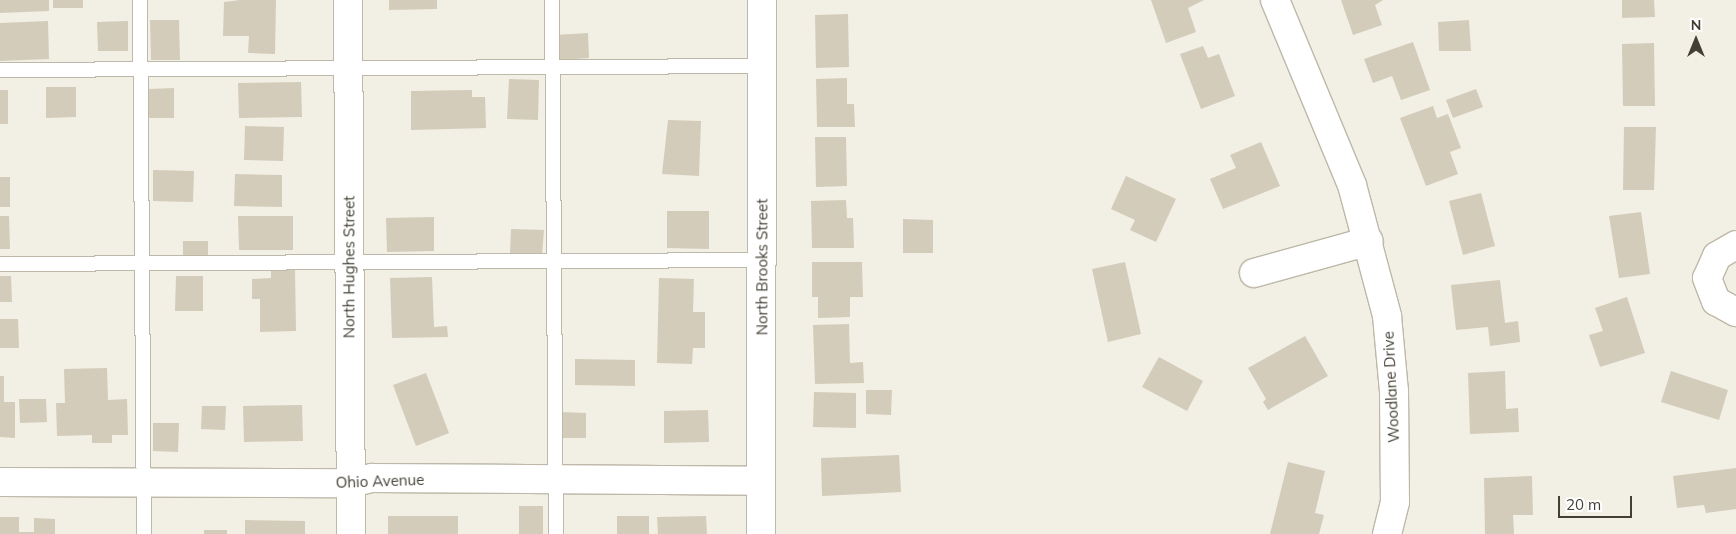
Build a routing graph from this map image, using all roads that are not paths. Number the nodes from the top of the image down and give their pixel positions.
1 (140, 0) edge
2 (348, 0) edge
3 (552, 0) edge
4 (762, 0) edge
5 (1274, 0) edge
6 (762, 66) junction
7 (552, 67) junction
8 (141, 69) junction
9 (348, 69) junction
10 (0, 70) edge
11 (1369, 241) junction
12 (1736, 245) edge
13 (762, 260) junction
14 (556, 262) junction
15 (349, 263) junction
16 (0, 264) edge
17 (145, 264) junction
18 (1254, 273) dead end
19 (1736, 312) edge
20 (557, 480) junction
21 (761, 481) junction
22 (0, 482) edge
23 (143, 483) junction
24 (350, 483) junction
25 (144, 534) edge
26 (351, 534) edge
27 (556, 534) edge
28 (761, 534) edge
29 (1388, 534) edge

1 - 8 lane
2 - 9 street, North Hughes Street
3 - 7 lane
4 - 6 street, North Brooks Street
5 - 11 street, Woodlane Drive
6 - 7 lane
6 - 13 street, North Brooks Street
7 - 9 lane
7 - 14 lane
8 - 9 lane
8 - 10 lane
8 - 17 lane
9 - 15 street, North Hughes Street
11 - 18 street
11 - 29 street, Woodlane Drive
12 - 19 street
13 - 14 lane
13 - 21 street, North Brooks Street
14 - 15 lane
14 - 20 lane
15 - 17 lane
15 - 24 street, North Hughes Street
16 - 17 lane
17 - 23 lane
20 - 21 street, Ohio Avenue
20 - 24 street, Ohio Avenue
20 - 27 lane
21 - 28 street, North Brooks Street
22 - 23 street, Ohio Avenue
23 - 24 street, Ohio Avenue
23 - 25 lane
24 - 26 street, North Hughes Street

